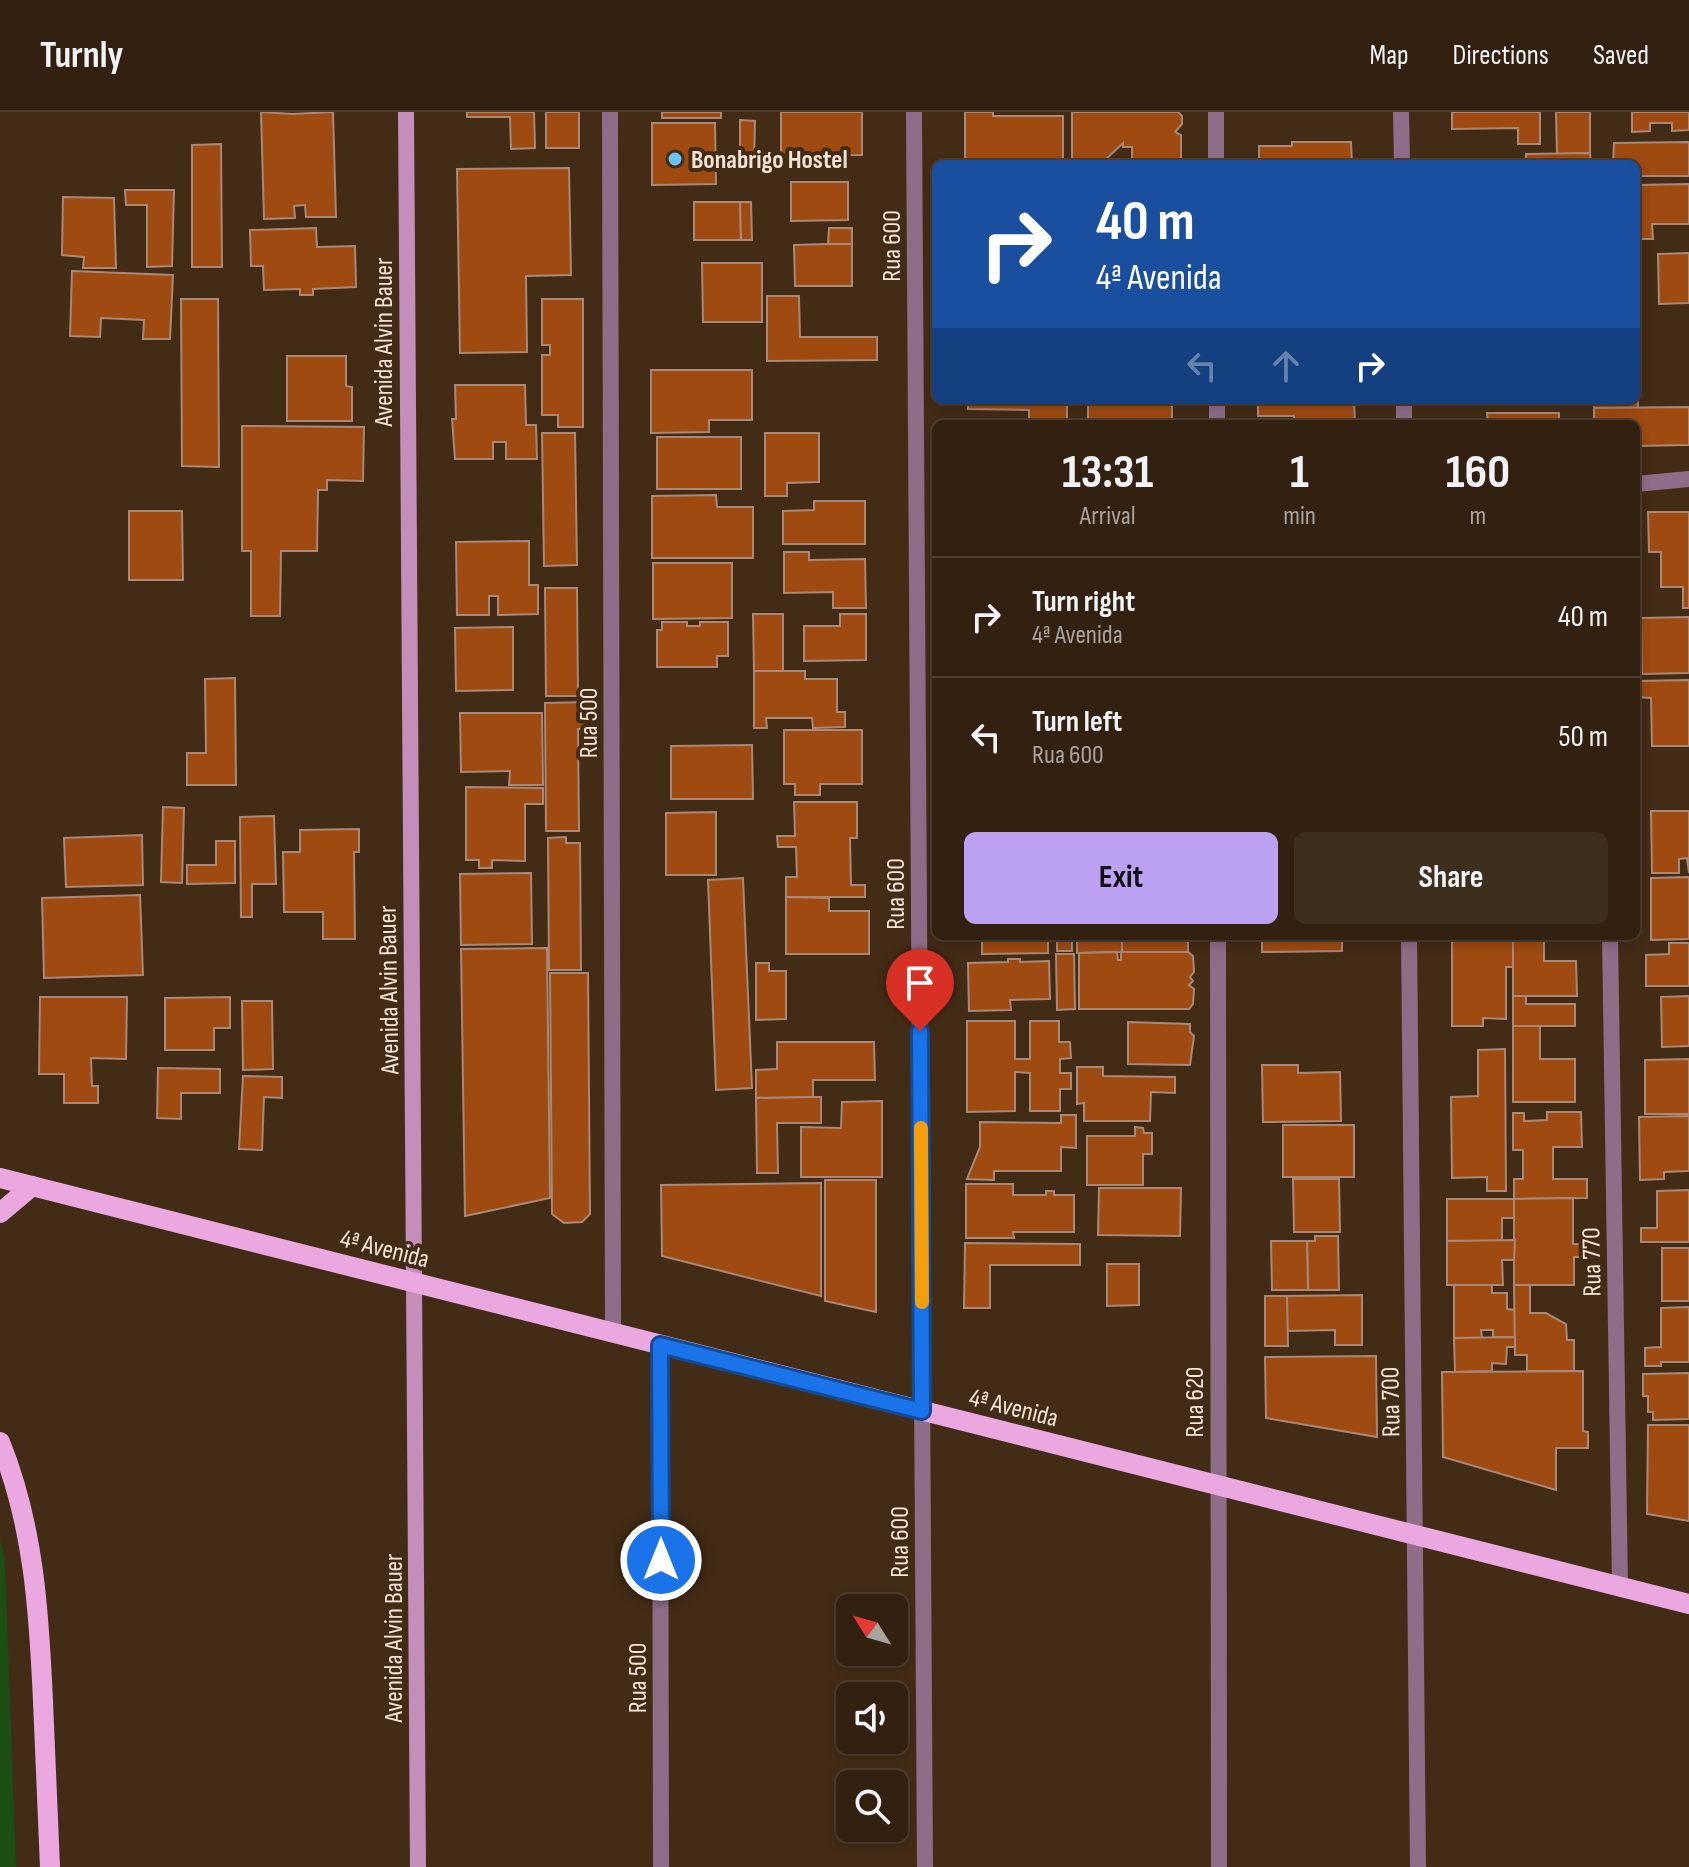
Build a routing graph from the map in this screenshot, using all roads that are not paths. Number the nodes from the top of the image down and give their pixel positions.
1 (406, 112) edge
2 (610, 112) edge
3 (914, 112) edge
4 (1216, 112) edge
5 (1401, 112) edge
6 (1216, 160) edge
7 (1402, 160) edge
8 (1689, 479) edge
9 (1640, 484) edge
10 (1218, 940) edge
11 (1409, 940) edge
12 (1610, 940) edge
13 (0, 1178) edge
14 (32, 1186) junction
15 (0, 1213) edge
16 (415, 1283) junction
17 (613, 1333) junction
18 (660, 1345) junction
19 (922, 1411) junction
20 (0, 1442) edge
21 (1219, 1485) junction
22 (1415, 1536) junction
23 (1620, 1587) junction
24 (1689, 1604) edge
25 (50, 1867) edge
26 (418, 1867) edge
27 (661, 1867) edge
28 (925, 1867) edge
29 (1219, 1867) edge
30 (1418, 1867) edge

1 - 16 main road, Avenida Alvin Bauer
2 - 17 street, Rua 500
3 - 19 street, Rua 600
4 - 6 street
5 - 7 street
8 - 9 street
10 - 21 street, Rua 620
11 - 22 street, Rua 700
12 - 23 street, Rua 770
13 - 14 main road, 4ª Avenida
14 - 15 main road
14 - 16 main road, 4ª Avenida
16 - 17 main road, 4ª Avenida
16 - 26 main road, Avenida Alvin Bauer
17 - 18 main road, 4ª Avenida
18 - 19 main road, 4ª Avenida
18 - 27 street, Rua 500
19 - 21 main road, 4ª Avenida
19 - 28 street, Rua 600
20 - 25 main road
21 - 22 main road, 4ª Avenida
21 - 29 street, Rua 620
22 - 23 main road, 4ª Avenida
22 - 30 street, Rua 700
23 - 24 main road, 4ª Avenida

